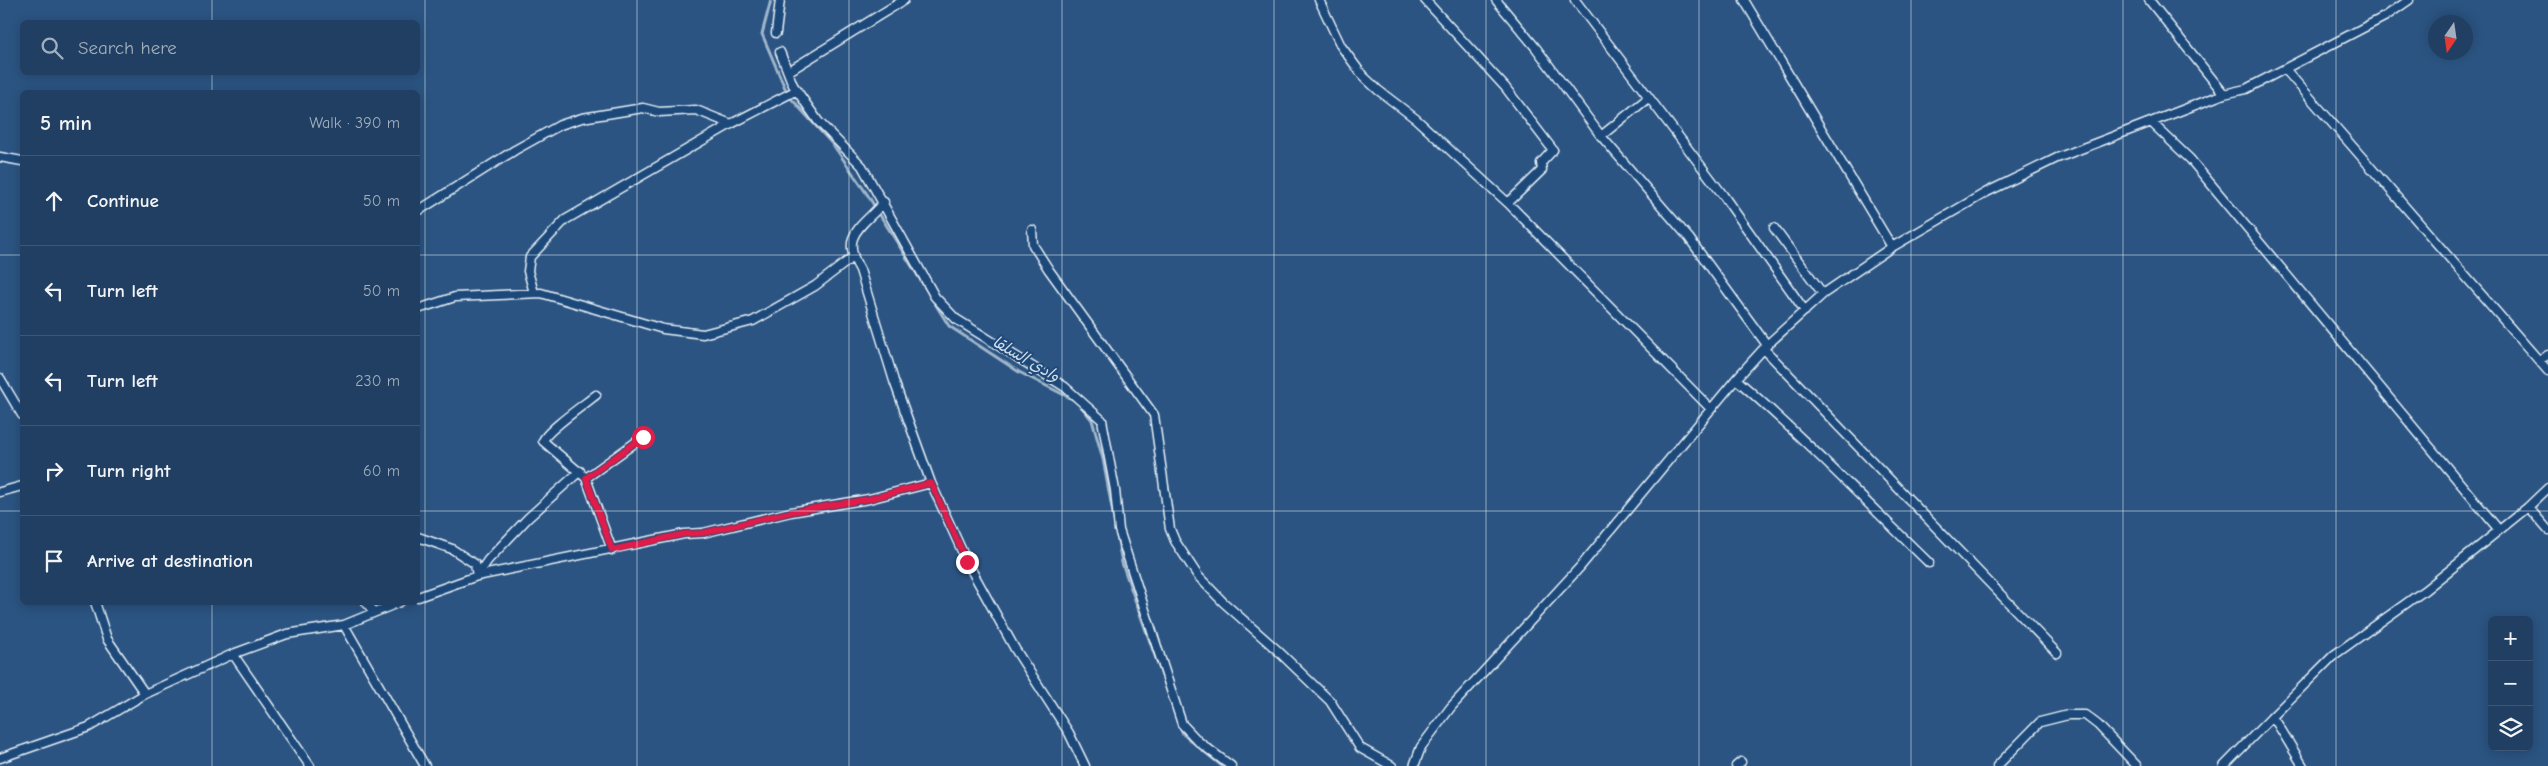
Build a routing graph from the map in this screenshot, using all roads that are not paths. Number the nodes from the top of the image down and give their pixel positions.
1 (780, 0) edge
2 (904, 0) edge
3 (1319, 0) edge
4 (1425, 0) edge
5 (1496, 0) edge
6 (1575, 0) edge
7 (1744, 0) edge
8 (2149, 0) edge
9 (2409, 0) edge
10 (776, 33) dead end
11 (780, 52) dead end
12 (2285, 69) junction
13 (789, 71) junction
14 (797, 90) junction
15 (2224, 94) junction
16 (1648, 98) junction
17 (2152, 123) junction
18 (731, 124) junction
19 (1601, 136) junction
20 (0, 156) edge
21 (20, 161) edge
22 (884, 202) junction
23 (1508, 203) junction
24 (420, 210) edge
25 (1774, 228) dead end
26 (1032, 230) dead end
27 (1892, 247) junction
28 (853, 257) junction
29 (534, 293) junction
30 (1823, 294) junction
31 (420, 308) edge
32 (1805, 311) junction
33 (1765, 347) junction
34 (2548, 355) edge
35 (2539, 360) junction
36 (2548, 371) edge
37 (0, 378) edge
38 (1736, 379) junction
39 (596, 395) dead end
40 (1711, 409) junction
41 (20, 412) edge
42 (643, 437) dead end
43 (580, 471) junction
44 (586, 478) junction
45 (931, 483) junction
46 (20, 487) edge
47 (2548, 488) edge
48 (0, 492) edge
49 (2528, 507) junction
50 (2499, 530) junction
51 (2548, 530) edge
52 (420, 538) edge
53 (612, 550) junction
54 (1929, 563) dead end
55 (477, 576) junction
56 (420, 595) edge
57 (96, 605) edge
58 (368, 605) edge
59 (392, 605) edge
60 (374, 612) junction
61 (344, 625) junction
62 (2057, 653) dead end
63 (233, 654) junction
64 (145, 694) junction
65 (2271, 718) junction
66 (0, 758) edge
67 (310, 766) edge
68 (424, 766) edge
69 (1085, 766) edge
70 (1231, 766) edge
71 (1392, 766) edge
72 (1414, 766) edge
73 (1997, 766) edge
74 (2137, 766) edge
75 (2224, 766) edge
76 (2303, 766) edge

1 - 10 street
2 - 13 street
3 - 23 street
4 - 23 street
5 - 19 street
6 - 16 street
7 - 27 street
8 - 15 street
9 - 12 street
11 - 13 street
12 - 15 street
12 - 35 street
13 - 14 street
14 - 18 street
14 - 22 street
15 - 17 street
16 - 19 street
16 - 32 street
17 - 27 street
17 - 50 street
18 - 24 street
18 - 29 street
19 - 33 street
20 - 21 street
22 - 28 street
22 - 70 street
23 - 40 street
25 - 30 street
26 - 71 street
27 - 30 street
28 - 29 street
28 - 45 street
29 - 31 street
30 - 32 street
32 - 33 street
33 - 38 street
33 - 62 street
34 - 35 street
35 - 36 street
37 - 41 street
38 - 40 street
38 - 54 street
39 - 43 street
40 - 72 street
42 - 44 street
43 - 44 street
43 - 55 street
44 - 53 street
45 - 53 street
45 - 69 street
46 - 48 street
47 - 49 street
49 - 50 street
49 - 51 street
50 - 65 street
52 - 55 street
53 - 55 street
55 - 56 street
57 - 64 street
58 - 60 street
59 - 60 street
60 - 61 street
61 - 63 street
61 - 68 street
63 - 64 street
63 - 67 street
64 - 66 street
65 - 75 street
65 - 76 street
73 - 74 street

